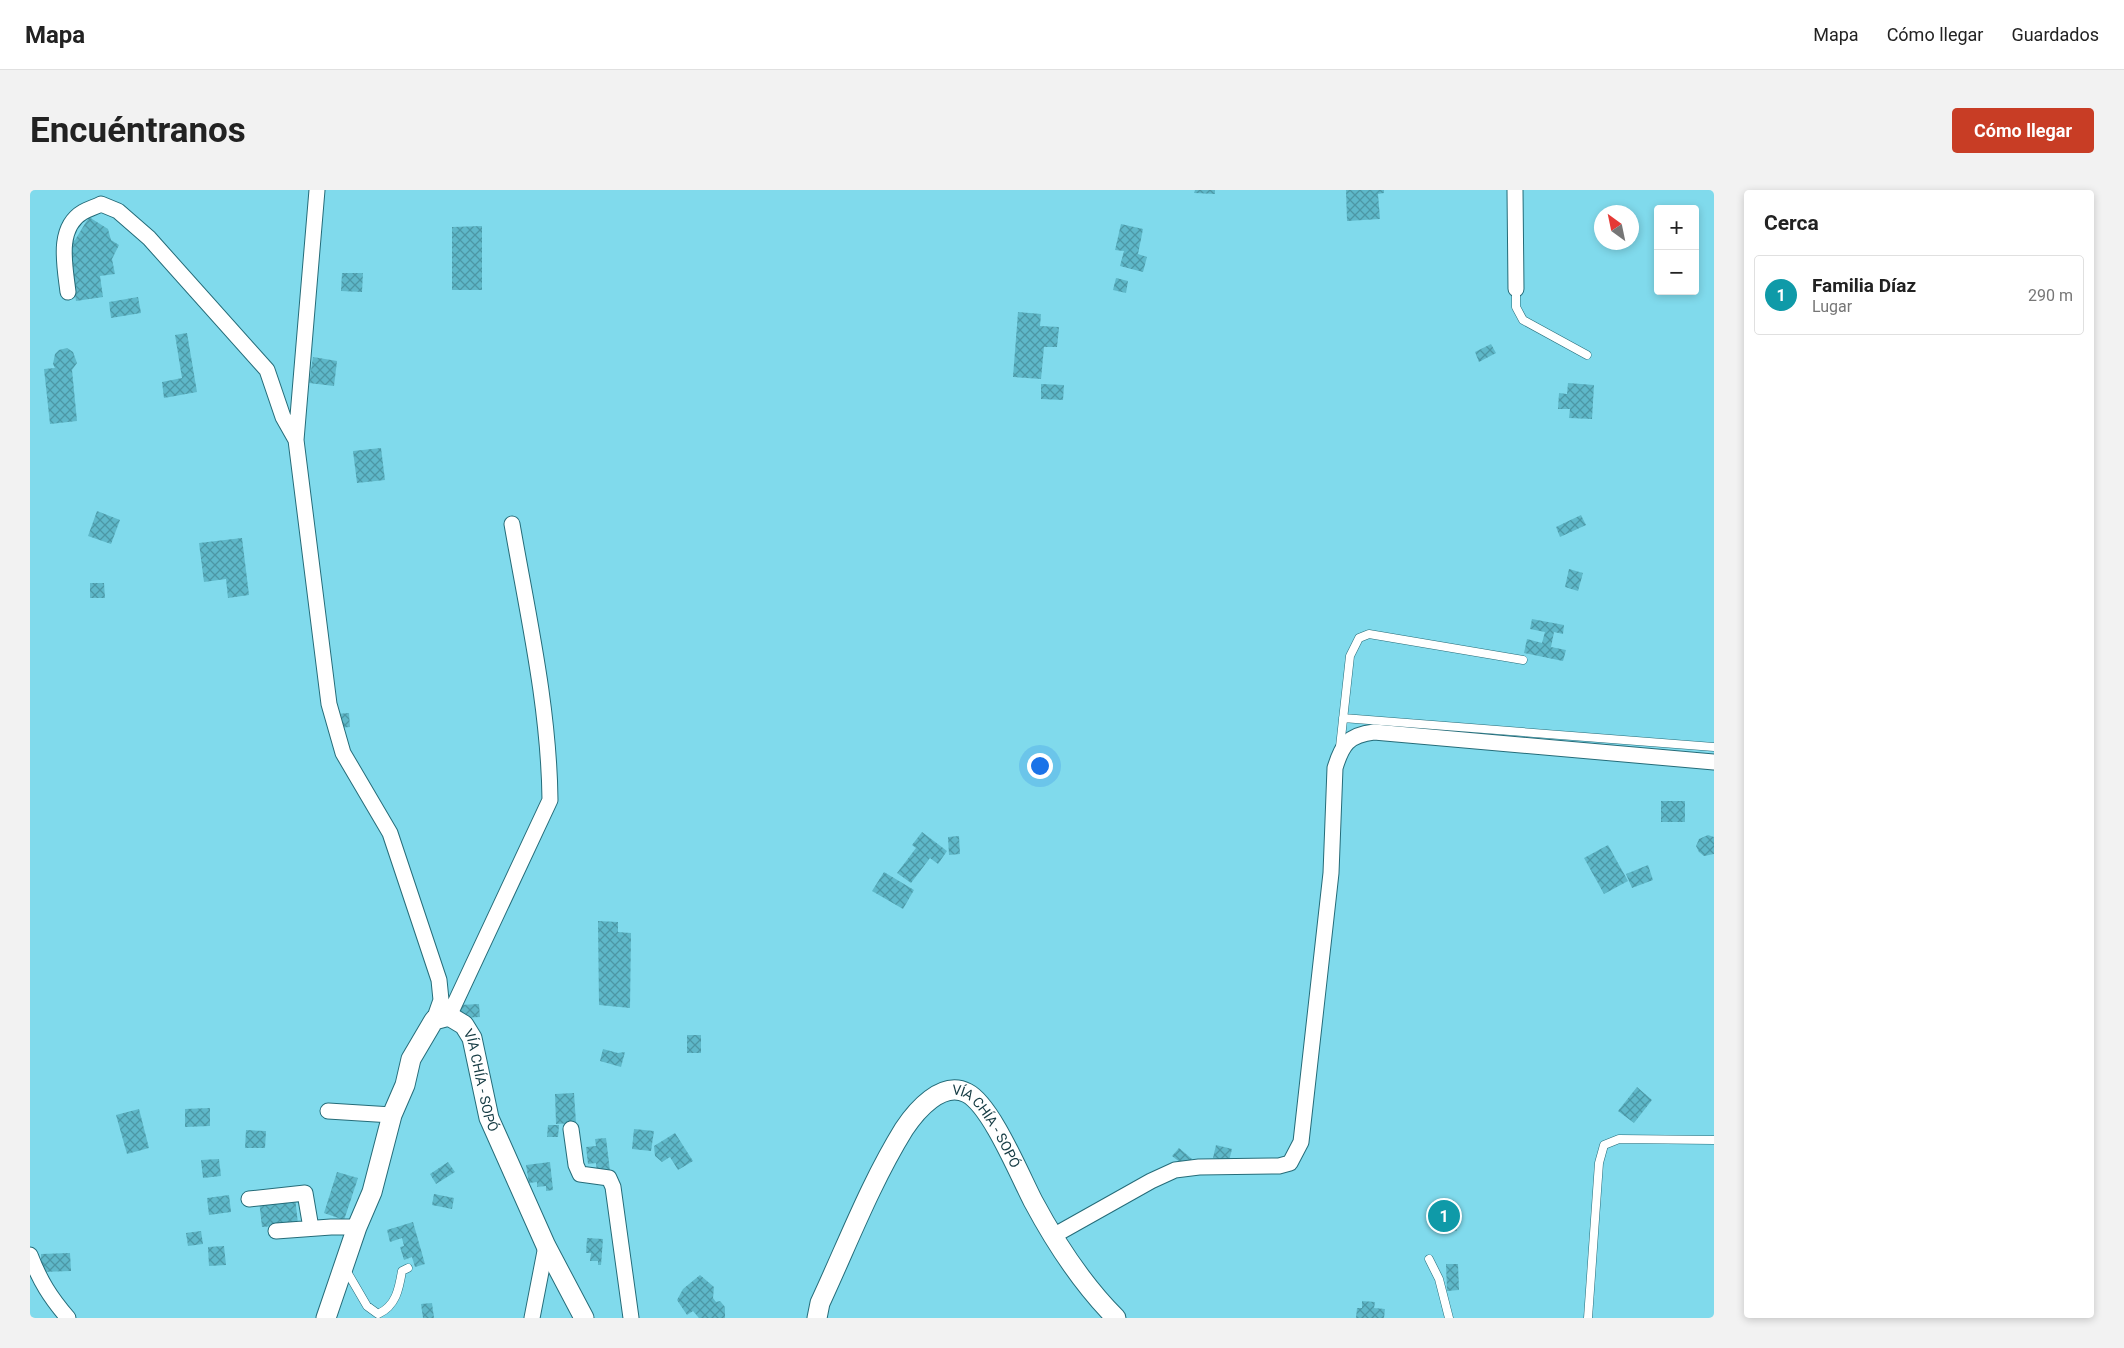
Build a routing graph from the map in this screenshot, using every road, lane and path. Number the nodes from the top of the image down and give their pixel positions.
1 (317, 190) edge
2 (1515, 190) edge
3 (1516, 289) joint
4 (68, 292) dead end
5 (1587, 355) dead end
6 (296, 440) junction
7 (512, 524) dead end
8 (1523, 660) dead end
9 (1344, 718) junction
10 (1714, 747) edge
11 (1340, 752) junction
12 (1714, 762) edge
13 (442, 1018) junction
14 (328, 1111) dead end
15 (392, 1115) junction
16 (571, 1129) dead end
17 (1714, 1140) edge
18 (250, 1199) dead end
19 (311, 1228) junction
20 (357, 1228) junction
21 (276, 1231) dead end
22 (1053, 1236) junction
23 (546, 1246) junction
24 (30, 1255) edge
25 (1429, 1259) dead end
26 (344, 1266) junction
27 (408, 1268) dead end
28 (68, 1318) edge
29 (326, 1318) edge
30 (532, 1318) edge
31 (584, 1318) edge
32 (631, 1318) edge
33 (817, 1318) edge
34 (1116, 1318) edge
35 (1449, 1318) edge
36 (1588, 1318) edge

1 - 6 street
2 - 3 street
3 - 5 lane
4 - 6 street
6 - 13 street
7 - 13 street
8 - 9 lane
9 - 10 lane
9 - 11 lane
11 - 12 street
11 - 22 street
13 - 15 street
13 - 23 street, VÍA CHÍA - SOPÓ
14 - 15 street
15 - 20 street
16 - 32 street
17 - 36 lane
18 - 19 street
19 - 20 street
19 - 21 street
20 - 26 street
22 - 33 street, VÍA CHÍA - SOPÓ
22 - 34 street, VÍA CHÍA - SOPÓ
23 - 30 street
23 - 31 street, VÍA CHÍA - SOPÓ
24 - 28 street
25 - 35 lane
26 - 27 lane
26 - 29 street

